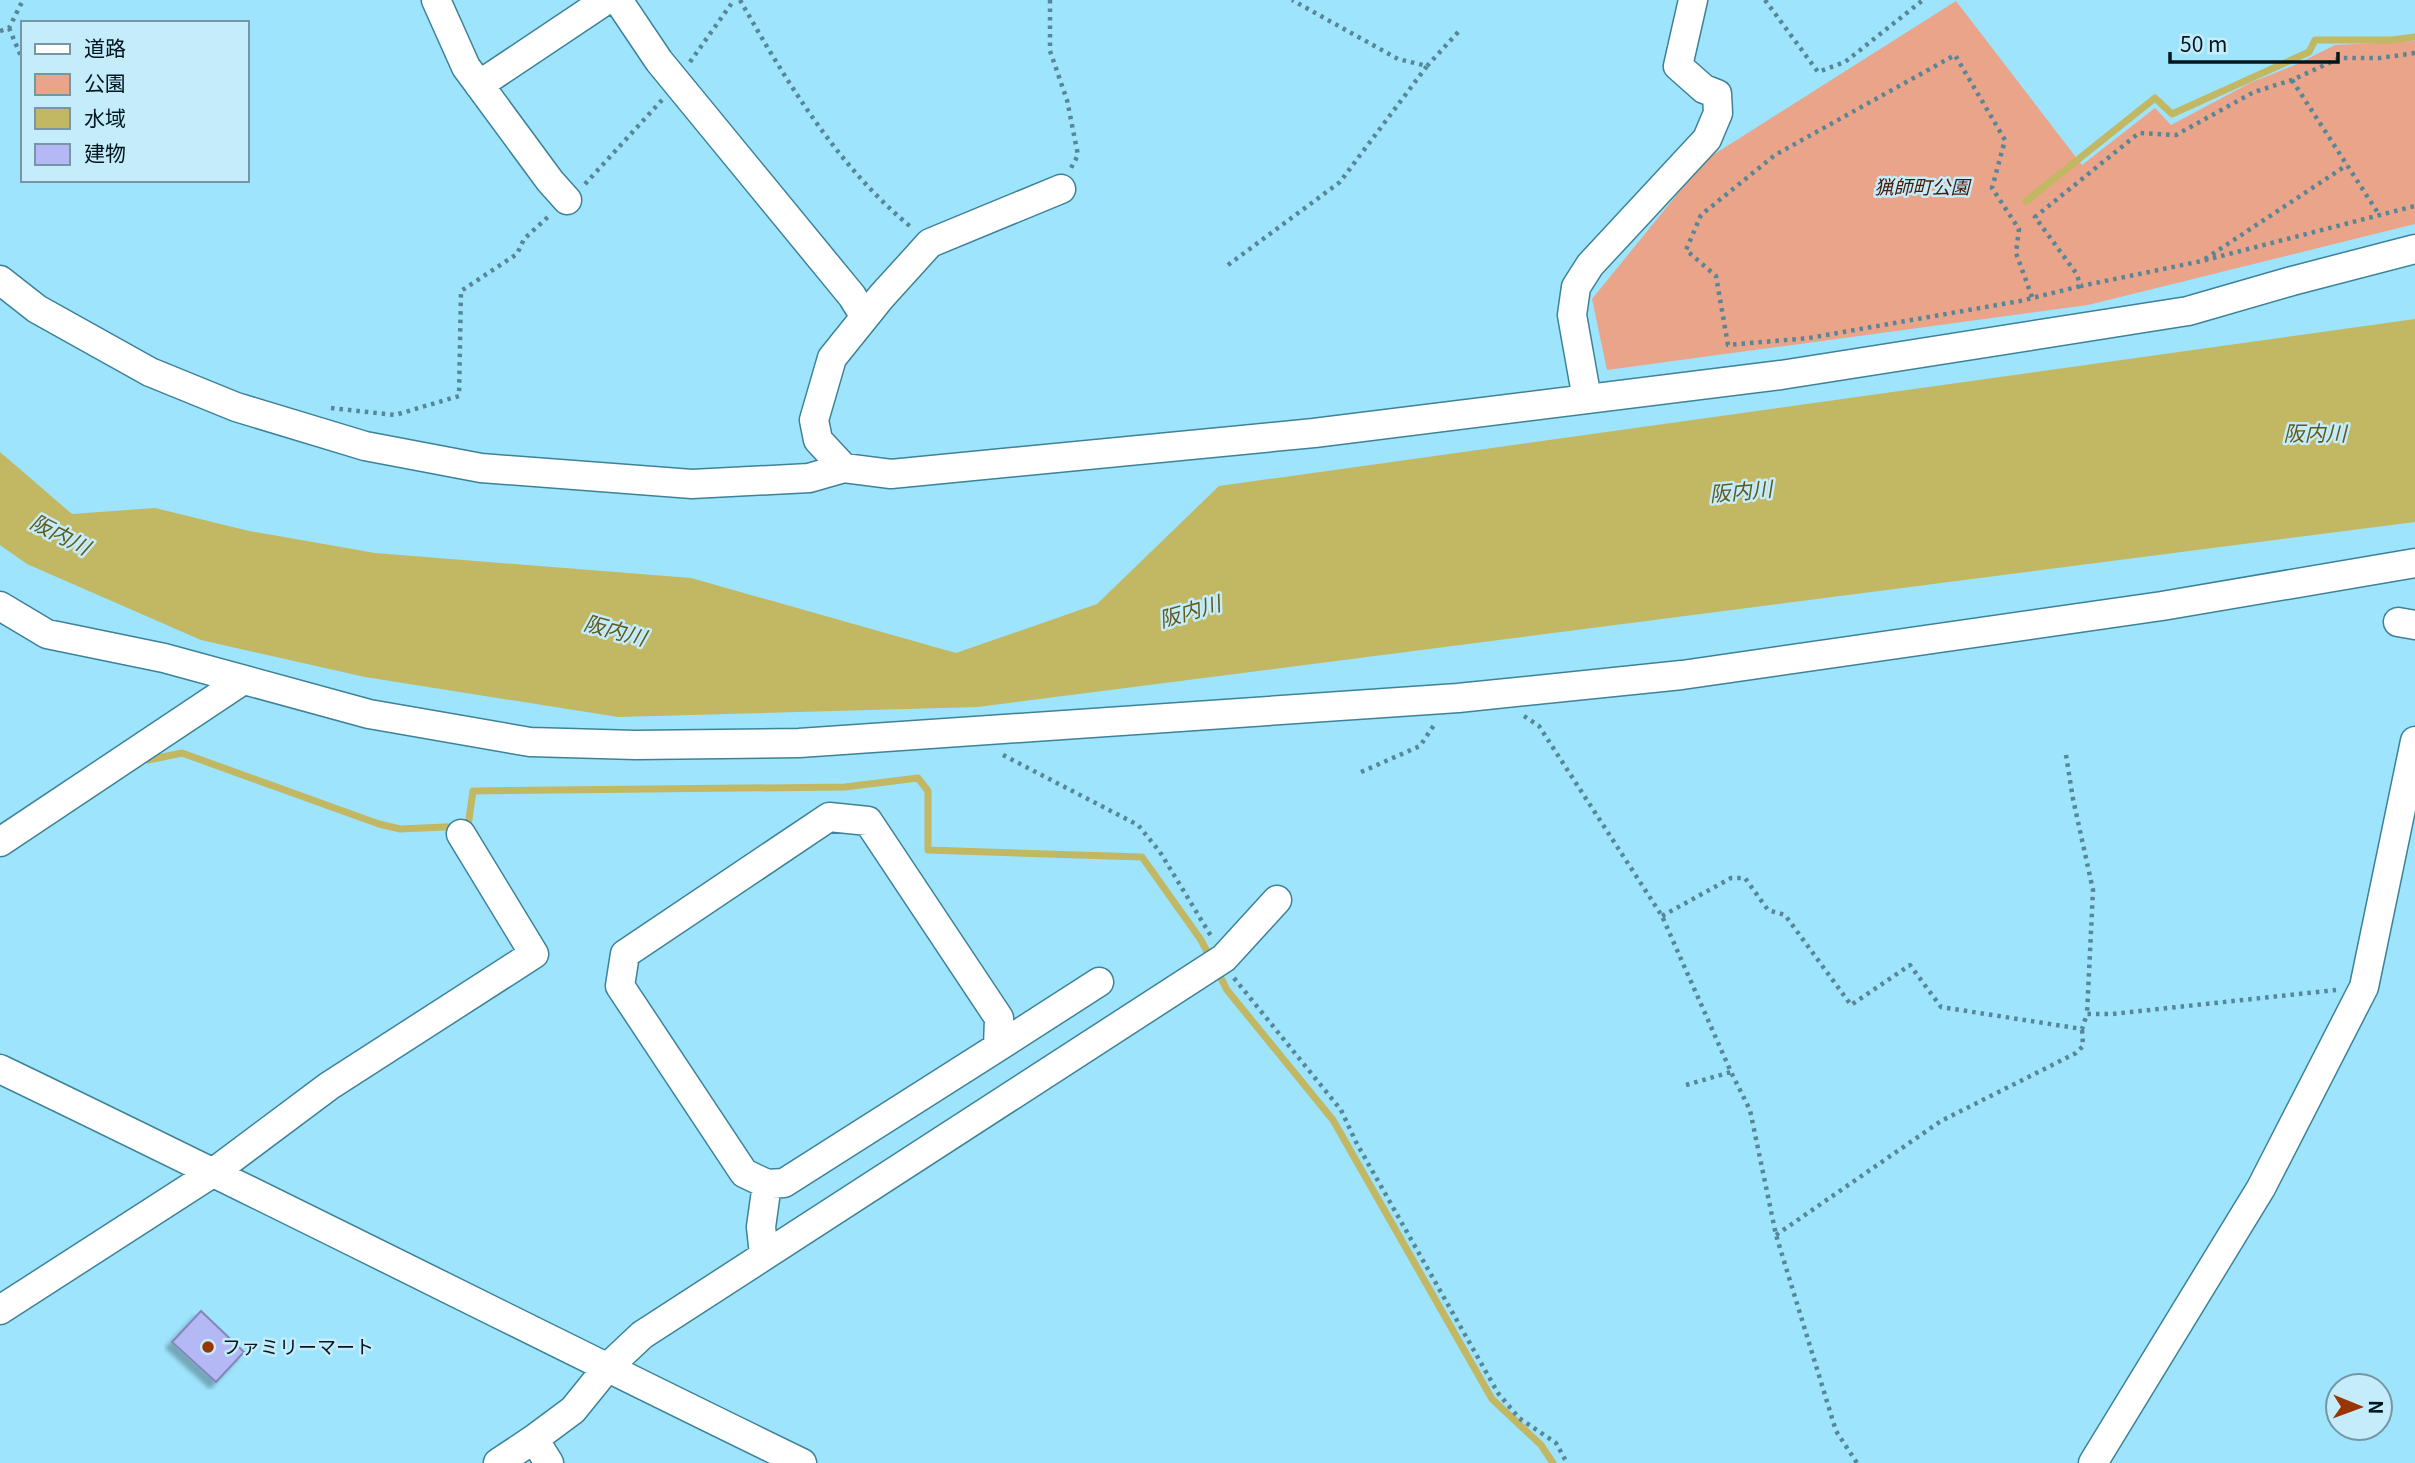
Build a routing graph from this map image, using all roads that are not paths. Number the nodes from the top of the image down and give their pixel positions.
1 (436, 0) edge
2 (606, 0) edge
3 (618, 0) edge
4 (1693, 0) edge
5 (479, 85) junction
6 (1061, 189) road end
7 (567, 200) road end
8 (2415, 249) edge
9 (0, 280) edge
10 (865, 317) junction
11 (1587, 399) junction
12 (844, 468) junction
13 (2415, 563) edge
14 (0, 606) edge
15 (243, 680) junction
16 (2415, 741) edge
17 (2409, 808) edge
18 (461, 834) dead end
19 (0, 842) edge
20 (1277, 900) dead end
21 (1099, 982) dead end
22 (1009, 1041) junction
23 (0, 1069) edge
24 (1047, 1073) junction
25 (214, 1172) junction
26 (767, 1184) junction
27 (764, 1255) junction
28 (0, 1310) edge
29 (607, 1368) junction
30 (534, 1439) junction
31 (498, 1463) edge
32 (550, 1463) edge
33 (802, 1463) edge
34 (2093, 1463) edge

1 - 5 street
2 - 5 street
3 - 10 street
4 - 11 street
5 - 7 street
6 - 10 street
8 - 11 street
9 - 12 street
10 - 12 street
11 - 12 street
13 - 15 street
14 - 15 street
15 - 19 street
16 - 17 street
17 - 34 street
18 - 25 street
20 - 24 street
21 - 22 street
22 - 24 street
22 - 26 street
22 - 26 street
23 - 25 street
24 - 27 street
25 - 28 street
25 - 29 street
26 - 27 street
27 - 29 street
29 - 30 street
29 - 33 street
30 - 31 street
30 - 32 street

